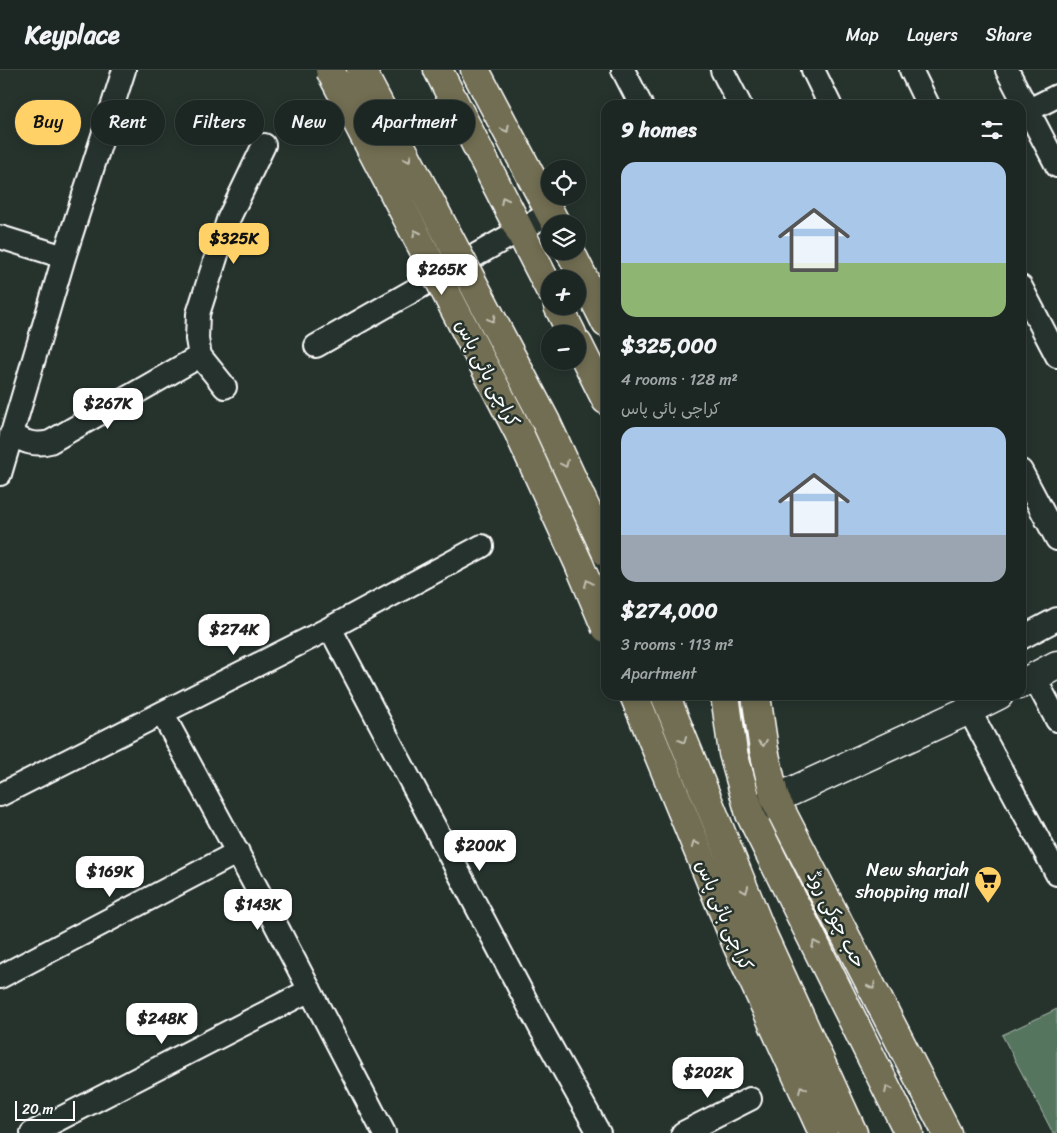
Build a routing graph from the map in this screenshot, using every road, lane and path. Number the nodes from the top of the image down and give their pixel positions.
1 (124, 70) edge
2 (330, 70) edge
3 (360, 70) edge
4 (438, 70) edge
5 (475, 70) edge
6 (623, 70) edge
7 (722, 70) edge
8 (813, 70) edge
9 (911, 70) edge
10 (1007, 70) edge
11 (1057, 96) edge
12 (638, 100) edge
13 (737, 100) edge
14 (828, 100) edge
15 (926, 100) edge
16 (1019, 100) edge
17 (1026, 111) edge
18 (1026, 115) edge
19 (264, 145) dead end
20 (1057, 166) edge
21 (551, 215) edge
22 (541, 223) edge
23 (520, 231) junction
24 (0, 237) edge
25 (64, 257) junction
26 (574, 260) edge
27 (541, 272) edge
28 (1026, 296) edge
29 (601, 314) edge
30 (316, 346) dead end
31 (200, 356) junction
32 (1057, 356) edge
33 (586, 360) edge
34 (225, 388) dead end
35 (601, 390) edge
36 (12, 434) junction
37 (0, 474) edge
38 (1026, 480) edge
39 (1057, 539) edge
40 (601, 541) edge
41 (482, 546) dead end
42 (601, 616) edge
43 (1057, 619) edge
44 (330, 628) junction
45 (1026, 635) edge
46 (1037, 675) edge
47 (636, 700) edge
48 (667, 700) edge
49 (726, 700) edge
50 (757, 700) edge
51 (989, 700) edge
52 (969, 710) junction
53 (162, 713) junction
54 (1057, 720) edge
55 (0, 796) edge
56 (775, 799) junction
57 (750, 814) junction
58 (238, 852) junction
59 (1057, 874) edge
60 (0, 977) edge
61 (310, 990) junction
62 (750, 1099) dead end
63 (32, 1133) edge
64 (384, 1133) edge
65 (599, 1133) edge
66 (684, 1133) edge
67 (823, 1133) edge
68 (852, 1133) edge
69 (909, 1133) edge
70 (947, 1133) edge

1 - 25 street
42 -> 2 highway, کراچی بائی پاس, bridge
3 -> 40 highway, کراچی بائی پاس, bridge
23 -> 4 highway
5 -> 21 highway
6 - 12 street
7 - 13 street
8 - 14 street
9 - 15 street
10 - 16 street
11 - 17 street
18 - 20 street
19 - 31 street
22 - 23 street
23 - 27 highway
23 - 30 street
24 - 25 street
25 - 36 street
26 - 29 highway
28 - 32 street
31 - 34 street
31 - 36 street
33 - 35 highway
36 - 37 street
38 - 39 street
41 - 44 street
43 - 45 street
44 - 53 street
44 - 65 street
46 - 54 street
67 -> 47 highway, کراچی بائی پاس
48 -> 68 highway, کراچی بائی پاس
49 - 57 highway
50 -> 56 highway, حب چوکی روڈ
51 - 52 street
52 - 56 street
52 - 59 street
53 - 55 street
53 - 58 street
56 - 57 street
56 -> 70 highway, حب چوکی روڈ
69 -> 57 highway
58 - 60 street
58 - 61 street
61 - 63 street
61 - 64 street
62 - 66 street

